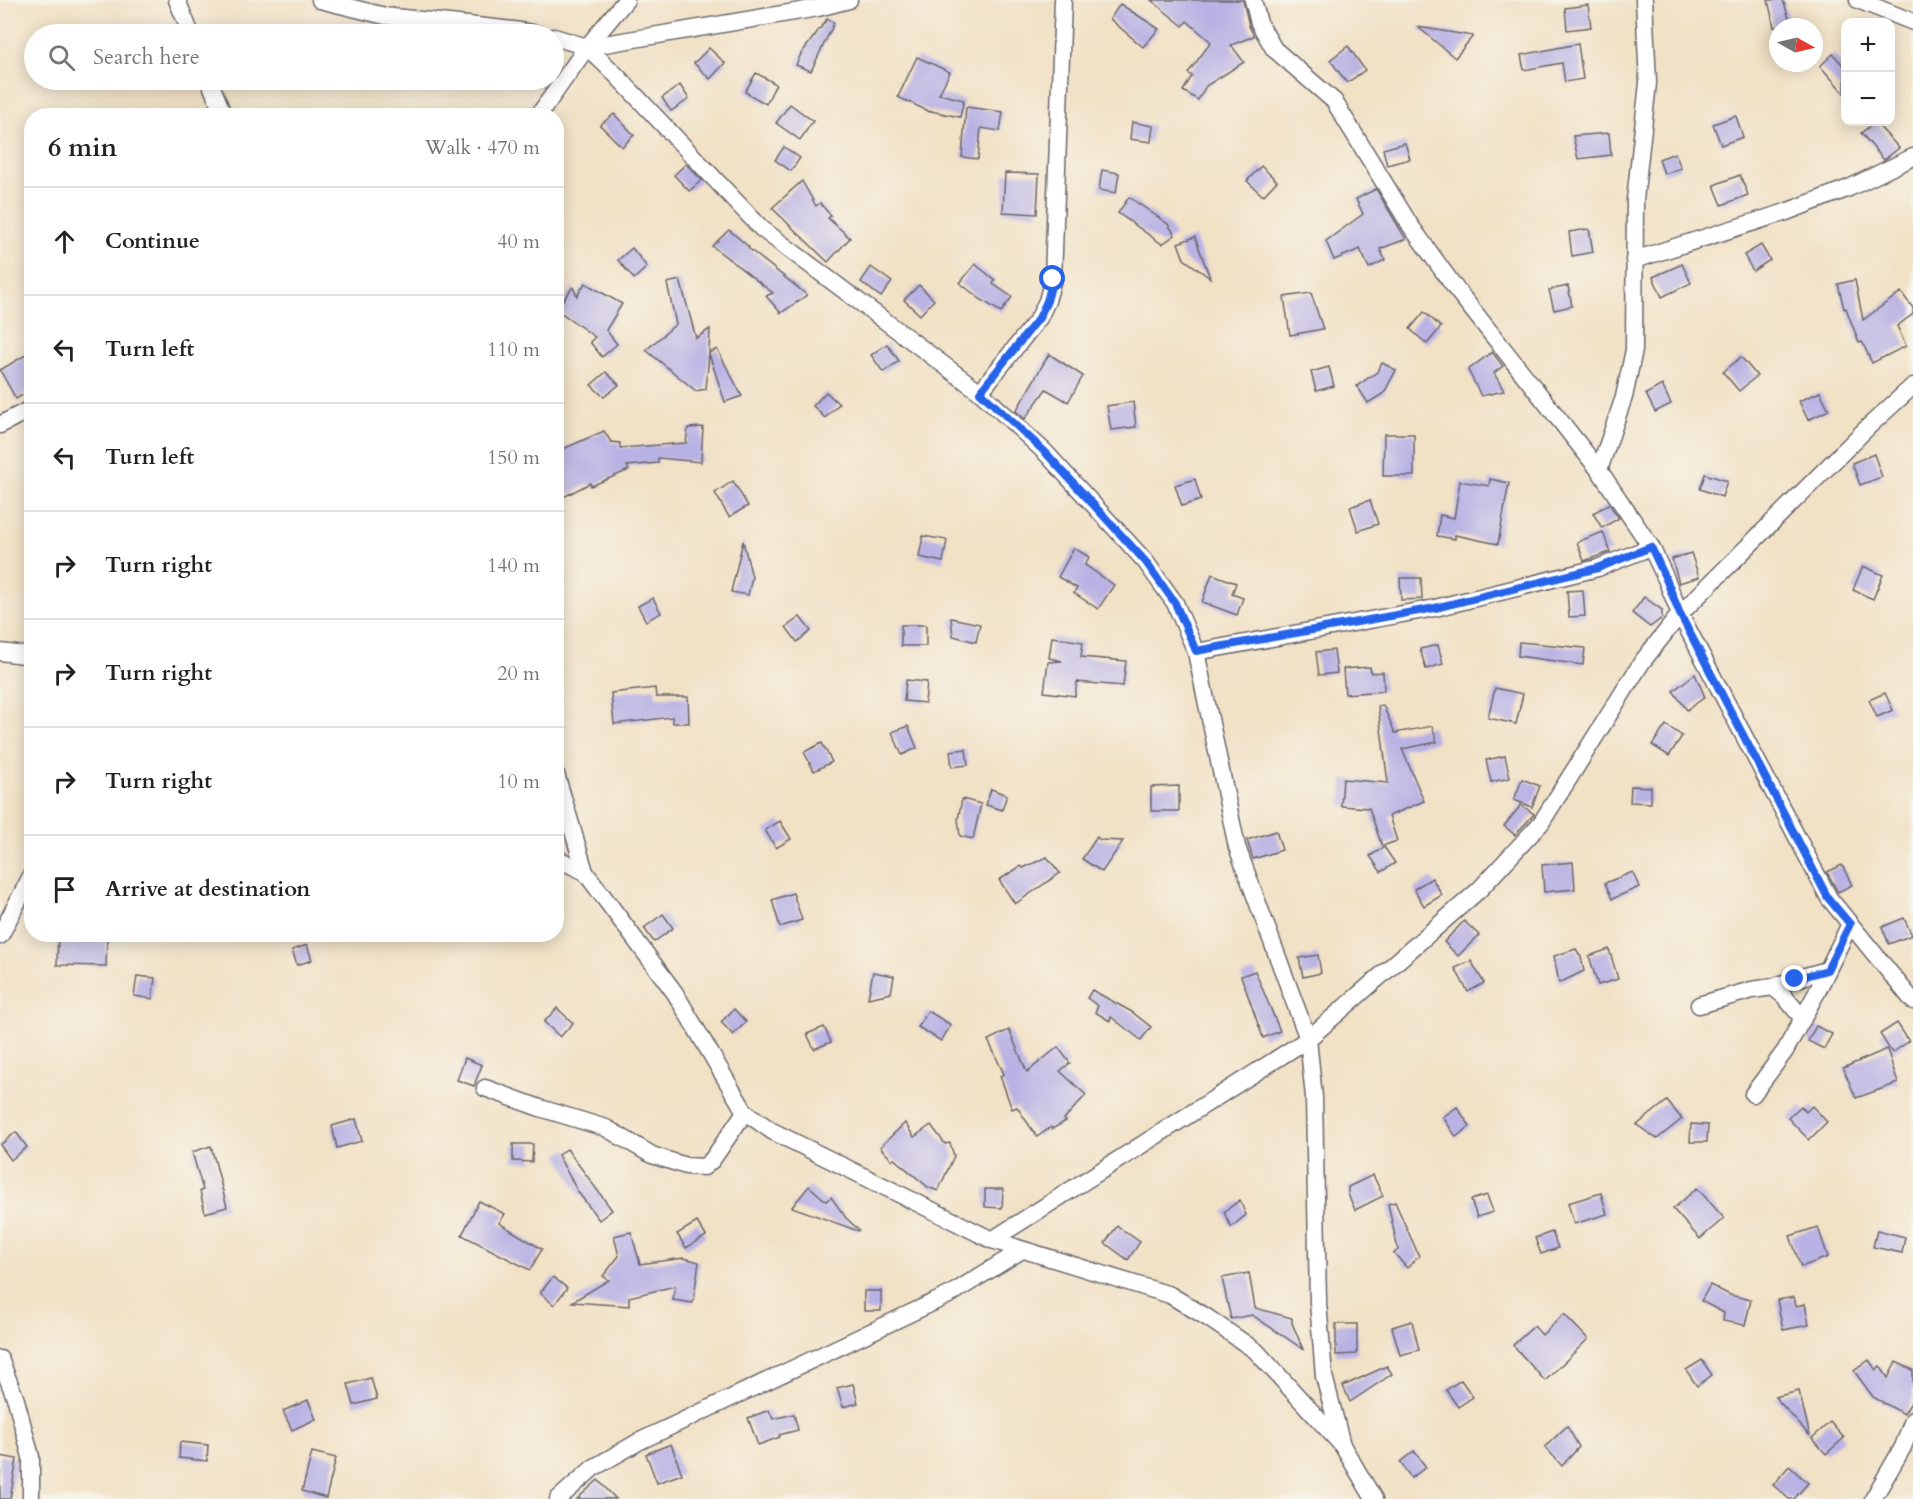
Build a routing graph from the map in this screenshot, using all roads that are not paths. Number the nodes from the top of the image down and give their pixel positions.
1 (177, 0) edge
2 (320, 0) edge
3 (626, 0) edge
4 (849, 0) edge
5 (1063, 0) edge
6 (1253, 0) edge
7 (1644, 0) edge
8 (1858, 0) edge
9 (1913, 22) edge
10 (187, 24) edge
11 (458, 24) edge
12 (564, 40) edge
13 (587, 47) junction
14 (564, 79) edge
15 (213, 90) edge
16 (556, 90) edge
17 (221, 108) edge
18 (544, 108) edge
19 (1913, 157) edge
20 (1634, 260) junction
21 (1913, 386) edge
22 (980, 392) junction
23 (24, 412) edge
24 (0, 425) edge
25 (1599, 470) junction
26 (1651, 547) junction
27 (1680, 614) junction
28 (1196, 651) junction
29 (0, 652) edge
30 (24, 655) edge
31 (564, 801) edge
32 (564, 862) edge
33 (585, 872) junction
34 (24, 890) edge
35 (1850, 924) junction
36 (0, 936) edge
37 (1827, 970) junction
38 (1773, 987) junction
39 (1913, 1001) edge
40 (1699, 1005) dead end
41 (1803, 1019) junction
42 (1308, 1039) junction
43 (485, 1088) dead end
44 (1753, 1094) dead end
45 (745, 1112) junction
46 (992, 1240) junction
47 (1022, 1250) junction
48 (0, 1359) edge
49 (1913, 1420) edge
50 (1342, 1445) junction
51 (31, 1499) edge
52 (558, 1499) edge
53 (1374, 1499) edge
54 (1873, 1499) edge

1 - 10 street
2 - 11 street
3 - 13 street
4 - 13 street
5 - 22 street
6 - 25 street
7 - 20 street
8 - 9 street
12 - 13 street
13 - 14 street
13 - 22 street
15 - 17 street
16 - 18 street
19 - 20 street
20 - 25 street
21 - 27 street
22 - 28 street
23 - 24 street
25 - 26 street
26 - 27 street
26 - 28 street
27 - 35 street
27 - 42 street
28 - 42 street
29 - 30 street
31 - 33 street
32 - 33 street
33 - 45 street
34 - 36 street
35 - 37 street
35 - 39 street
37 - 38 street
37 - 41 street
38 - 40 street
38 - 41 street
41 - 44 street
42 - 46 street
42 - 50 street
43 - 45 street
45 - 46 street
46 - 47 street
47 - 50 street
47 - 52 street
48 - 51 street
49 - 54 street
50 - 53 street

